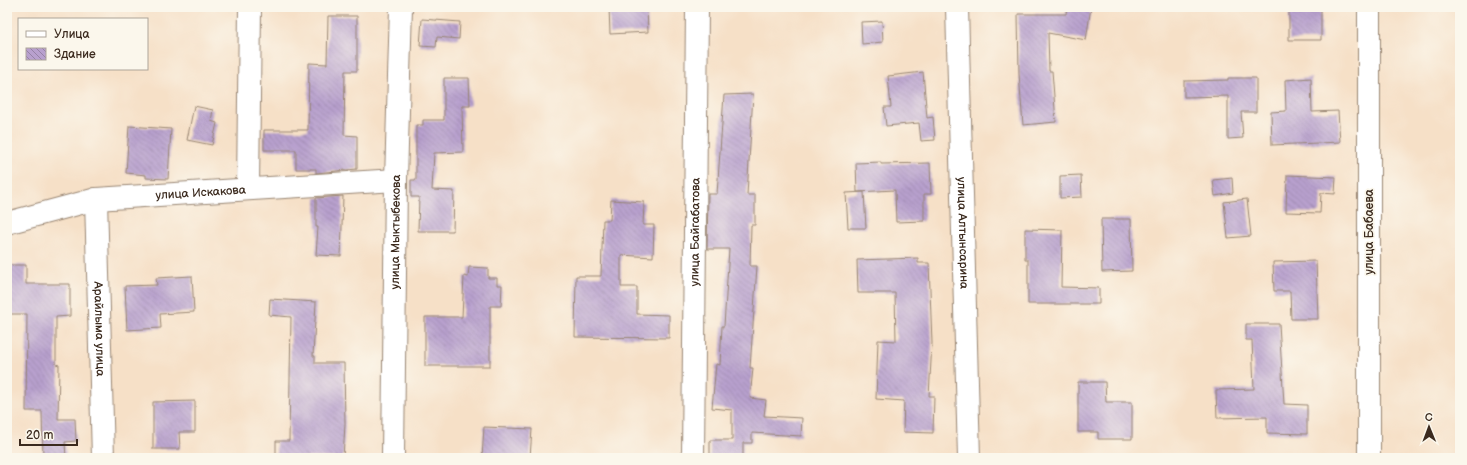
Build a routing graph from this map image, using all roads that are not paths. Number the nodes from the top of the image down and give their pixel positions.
1 (250, 7) edge
2 (401, 7) edge
3 (697, 7) edge
4 (958, 7) edge
5 (1369, 7) edge
6 (396, 180) junction
7 (248, 190) junction
8 (96, 199) junction
9 (7, 223) edge
10 (103, 458) edge
11 (393, 458) edge
12 (693, 458) edge
13 (969, 458) edge
14 (1369, 458) edge

1 - 7 street
2 - 6 street, улица Мыктыбекова
3 - 12 street, улица Байгабатова
4 - 13 street, улица Алтынсарина
5 - 14 street, улица Бабаева
6 - 7 street, улица Искакова
6 - 11 street, улица Мыктыбекова
7 - 8 street, улица Искакова
8 - 9 street, улица Искакова
8 - 10 street, Арайлыма улица

